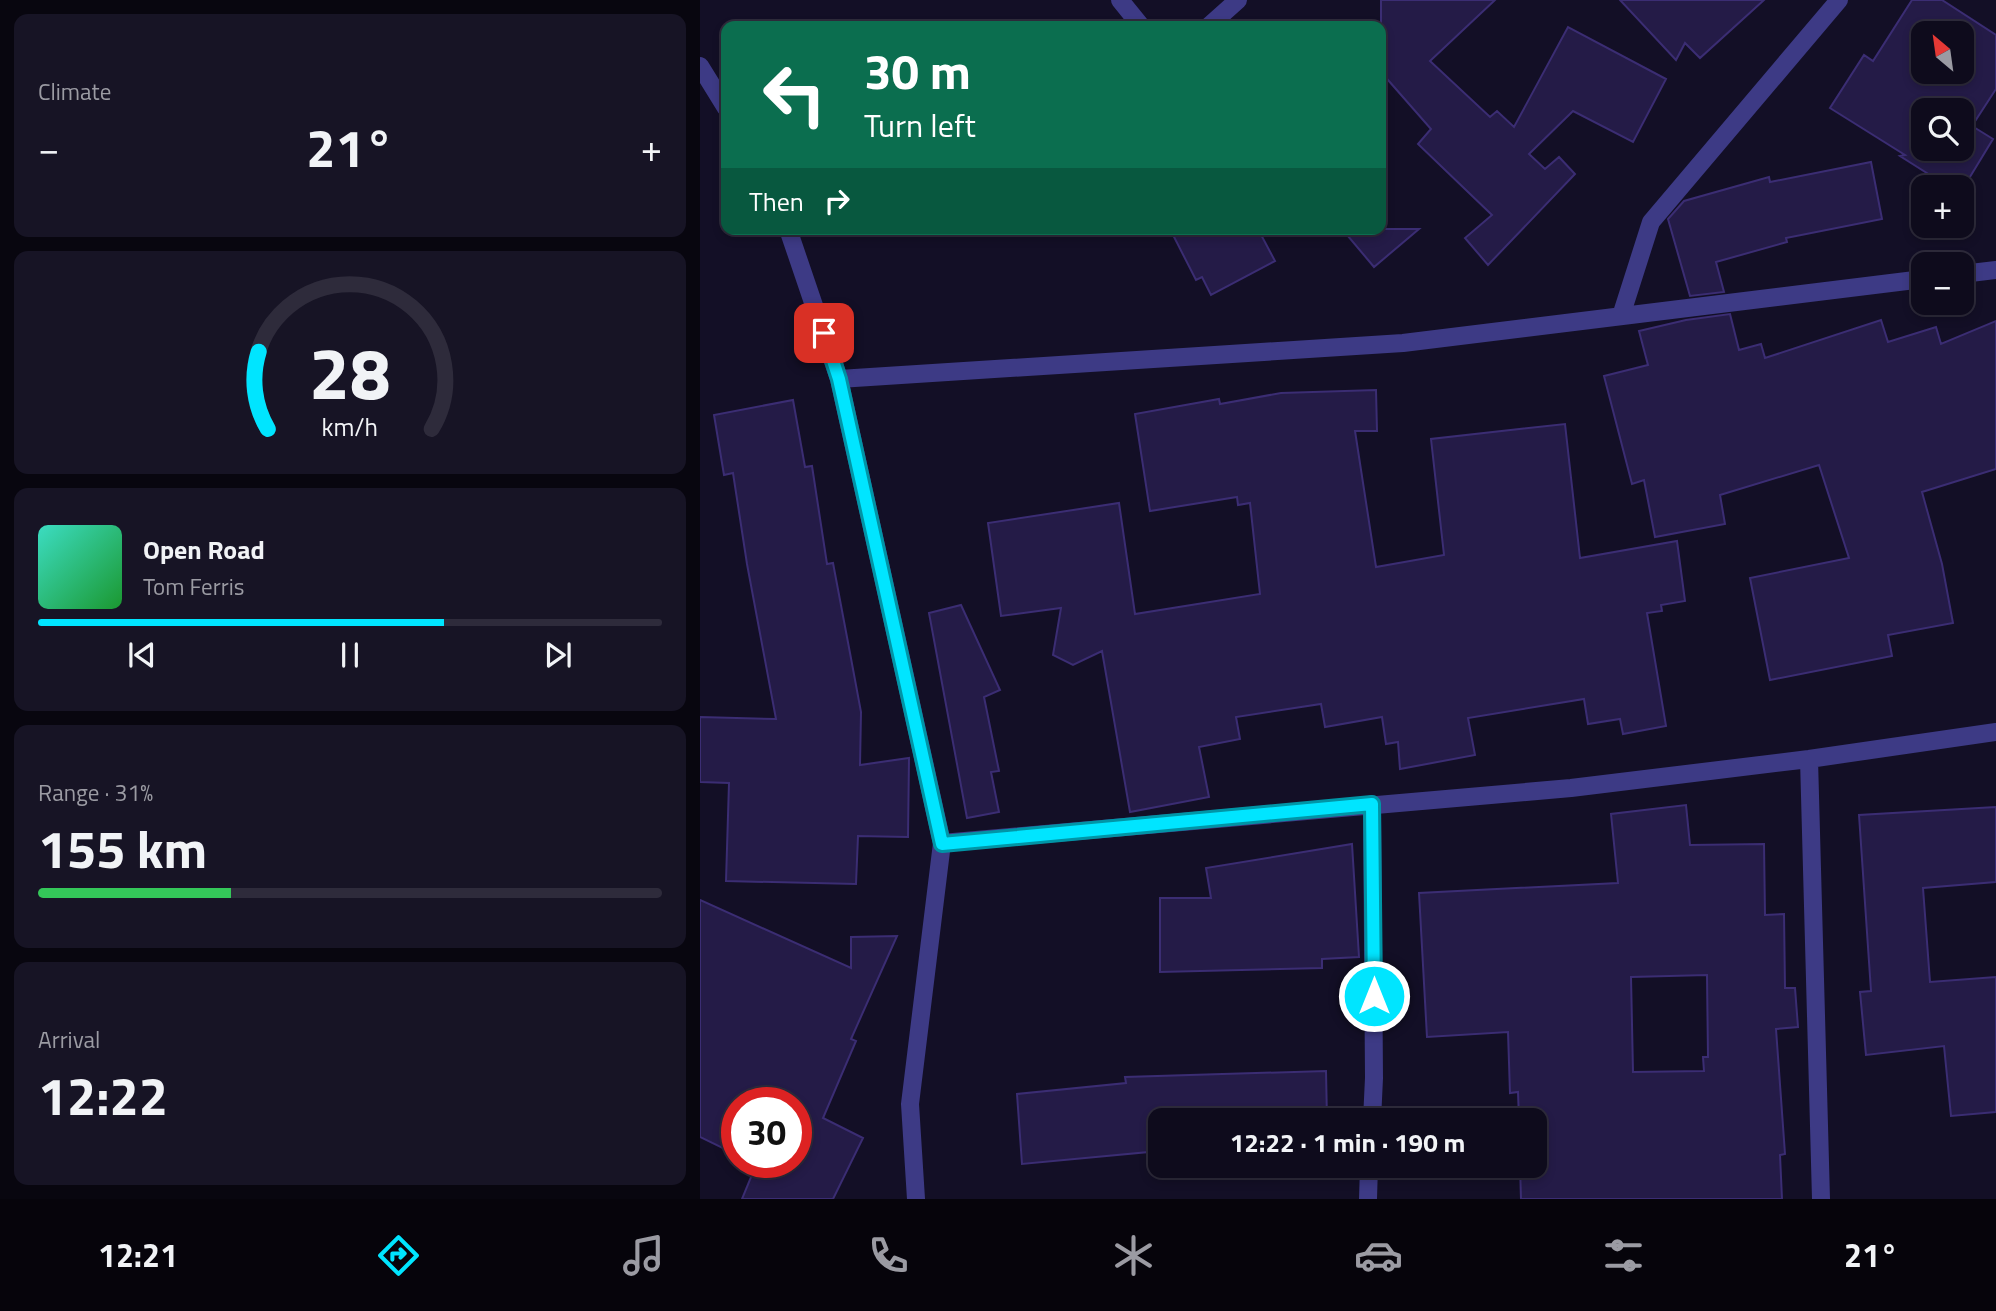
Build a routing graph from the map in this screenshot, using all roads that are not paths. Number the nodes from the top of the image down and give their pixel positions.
1 (1120, 0) edge
2 (1238, 0) edge
3 (1839, 0) edge
4 (1137, 21) edge
5 (1215, 21) edge
6 (700, 66) edge
7 (721, 100) edge
8 (790, 235) edge
9 (1996, 270) edge
10 (1974, 273) edge
11 (1911, 280) edge
12 (1621, 316) junction
13 (839, 379) junction
14 (1996, 732) edge
15 (1809, 759) junction
16 (1372, 804) junction
17 (942, 844) junction
18 (1373, 1108) edge
19 (1369, 1178) edge
20 (916, 1199) edge
21 (1368, 1199) edge
22 (1821, 1199) edge

1 - 4 street
2 - 5 street
3 - 12 street
6 - 7 street
8 - 13 street
9 - 10 street
11 - 12 street
12 - 13 street
13 - 17 street
14 - 15 street
15 - 16 street
15 - 22 street
16 - 17 street
16 - 18 street
17 - 20 street
19 - 21 street

